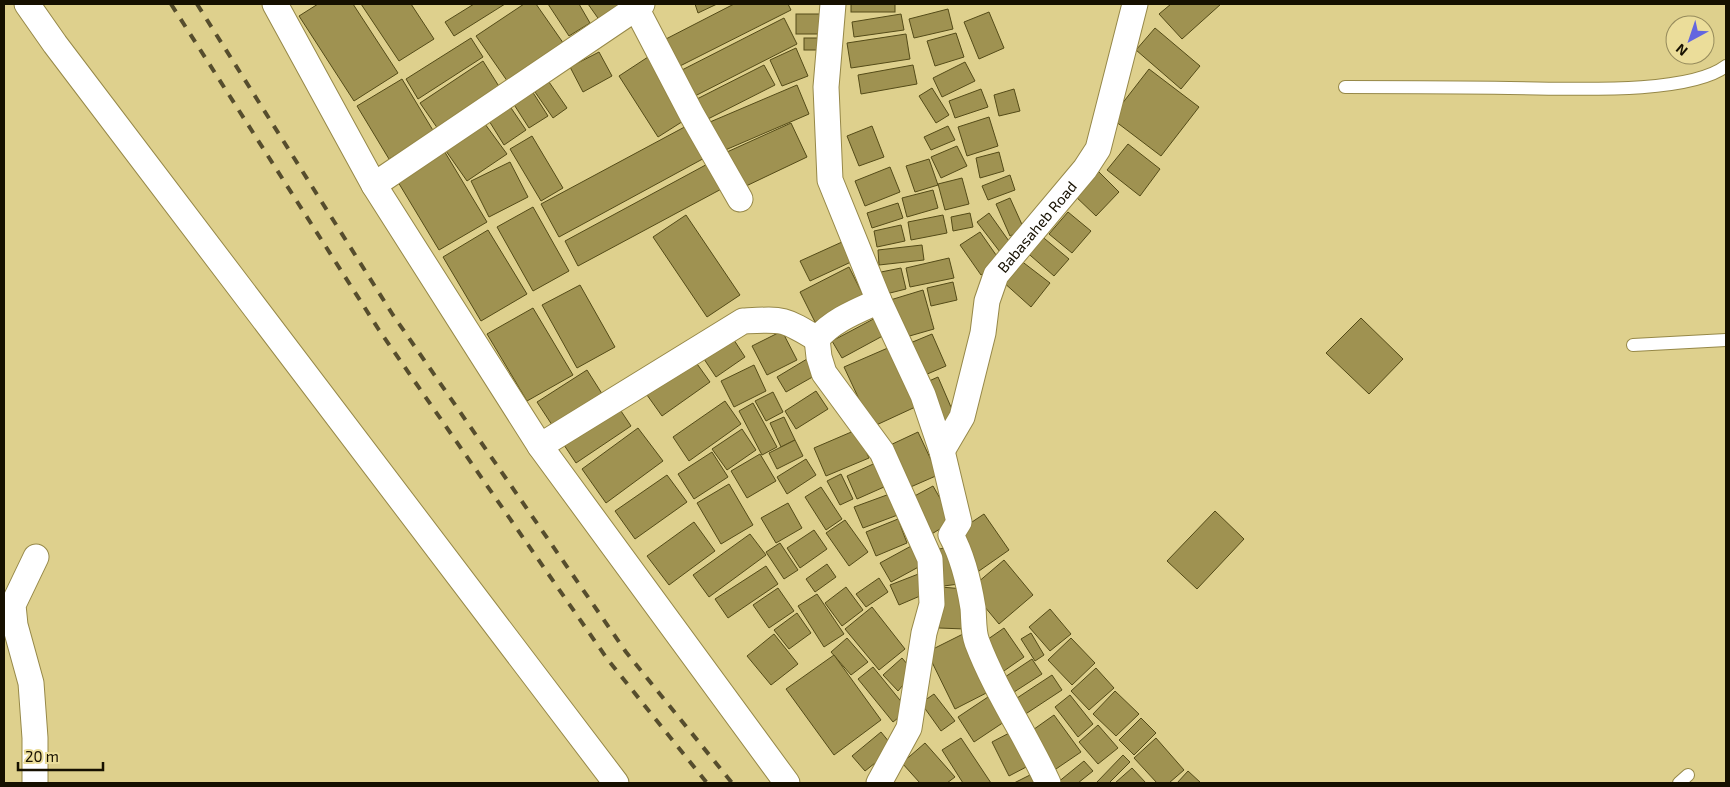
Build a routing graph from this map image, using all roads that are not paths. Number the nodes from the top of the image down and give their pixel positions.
1 (28, 4) edge
2 (275, 4) edge
3 (833, 4) edge
4 (1135, 4) edge
5 (637, 5) edge
6 (1726, 66) edge
7 (1345, 87) dead end
8 (374, 185) junction
9 (740, 200) dead end
10 (879, 301) junction
11 (817, 339) junction
12 (1726, 340) edge
13 (1633, 345) dead end
14 (540, 446) junction
15 (942, 451) junction
16 (36, 557) dead end
17 (35, 783) edge
18 (616, 783) edge
19 (787, 783) edge
20 (879, 783) edge
21 (1048, 783) edge

1 - 18 street
2 - 8 street
3 - 10 street
4 - 15 street, Babasaheb Road
5 - 8 street
5 - 9 street
6 - 7 lane
8 - 14 street
10 - 11 street
10 - 15 street
11 - 14 street
11 - 20 street
12 - 13 lane
14 - 19 street
15 - 21 street
16 - 17 street

